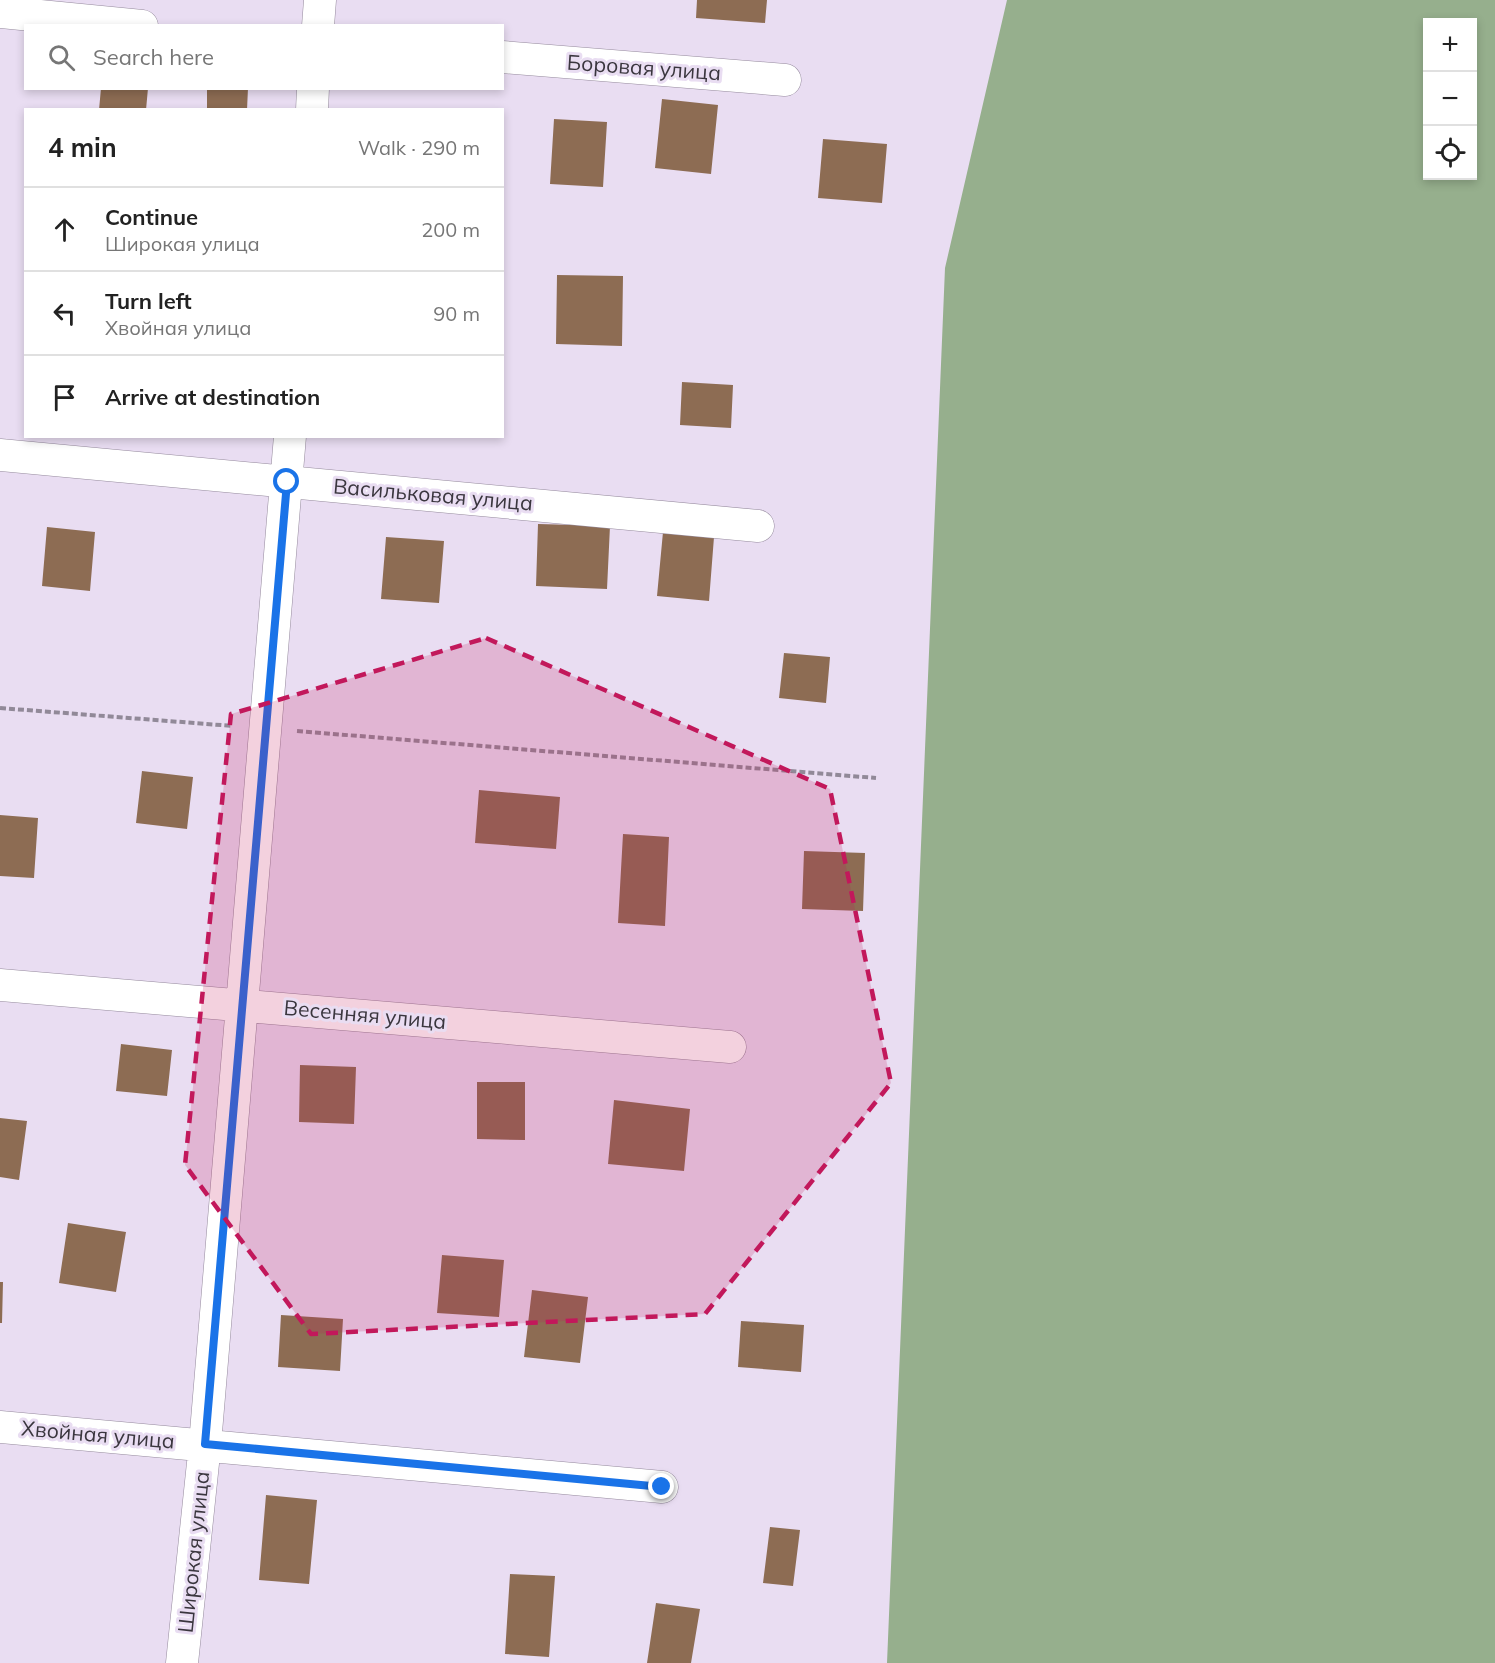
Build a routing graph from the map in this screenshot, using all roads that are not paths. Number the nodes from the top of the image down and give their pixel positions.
1 (320, 0) edge
2 (0, 12) edge
3 (122, 24) edge
4 (318, 24) edge
5 (504, 57) edge
6 (786, 80) dead end
7 (314, 90) edge
8 (312, 108) edge
9 (290, 438) edge
10 (0, 455) edge
11 (287, 482) junction
12 (758, 526) dead end
13 (0, 985) edge
14 (242, 1005) junction
15 (730, 1047) dead end
16 (0, 1427) edge
17 (205, 1444) junction
18 (662, 1487) dead end
19 (182, 1663) edge

1 - 4 street
2 - 3 street
5 - 6 street, Боровая улица
7 - 8 street
9 - 11 street, Широкая улица
10 - 11 street, Васильковая улица
11 - 12 street, Васильковая улица
11 - 14 street, Широкая улица
13 - 14 street, Весенняя улица
14 - 15 street, Весенняя улица
14 - 17 street, Широкая улица
16 - 17 street, Хвойная улица
17 - 18 street, Хвойная улица
17 - 19 street, Широкая улица

